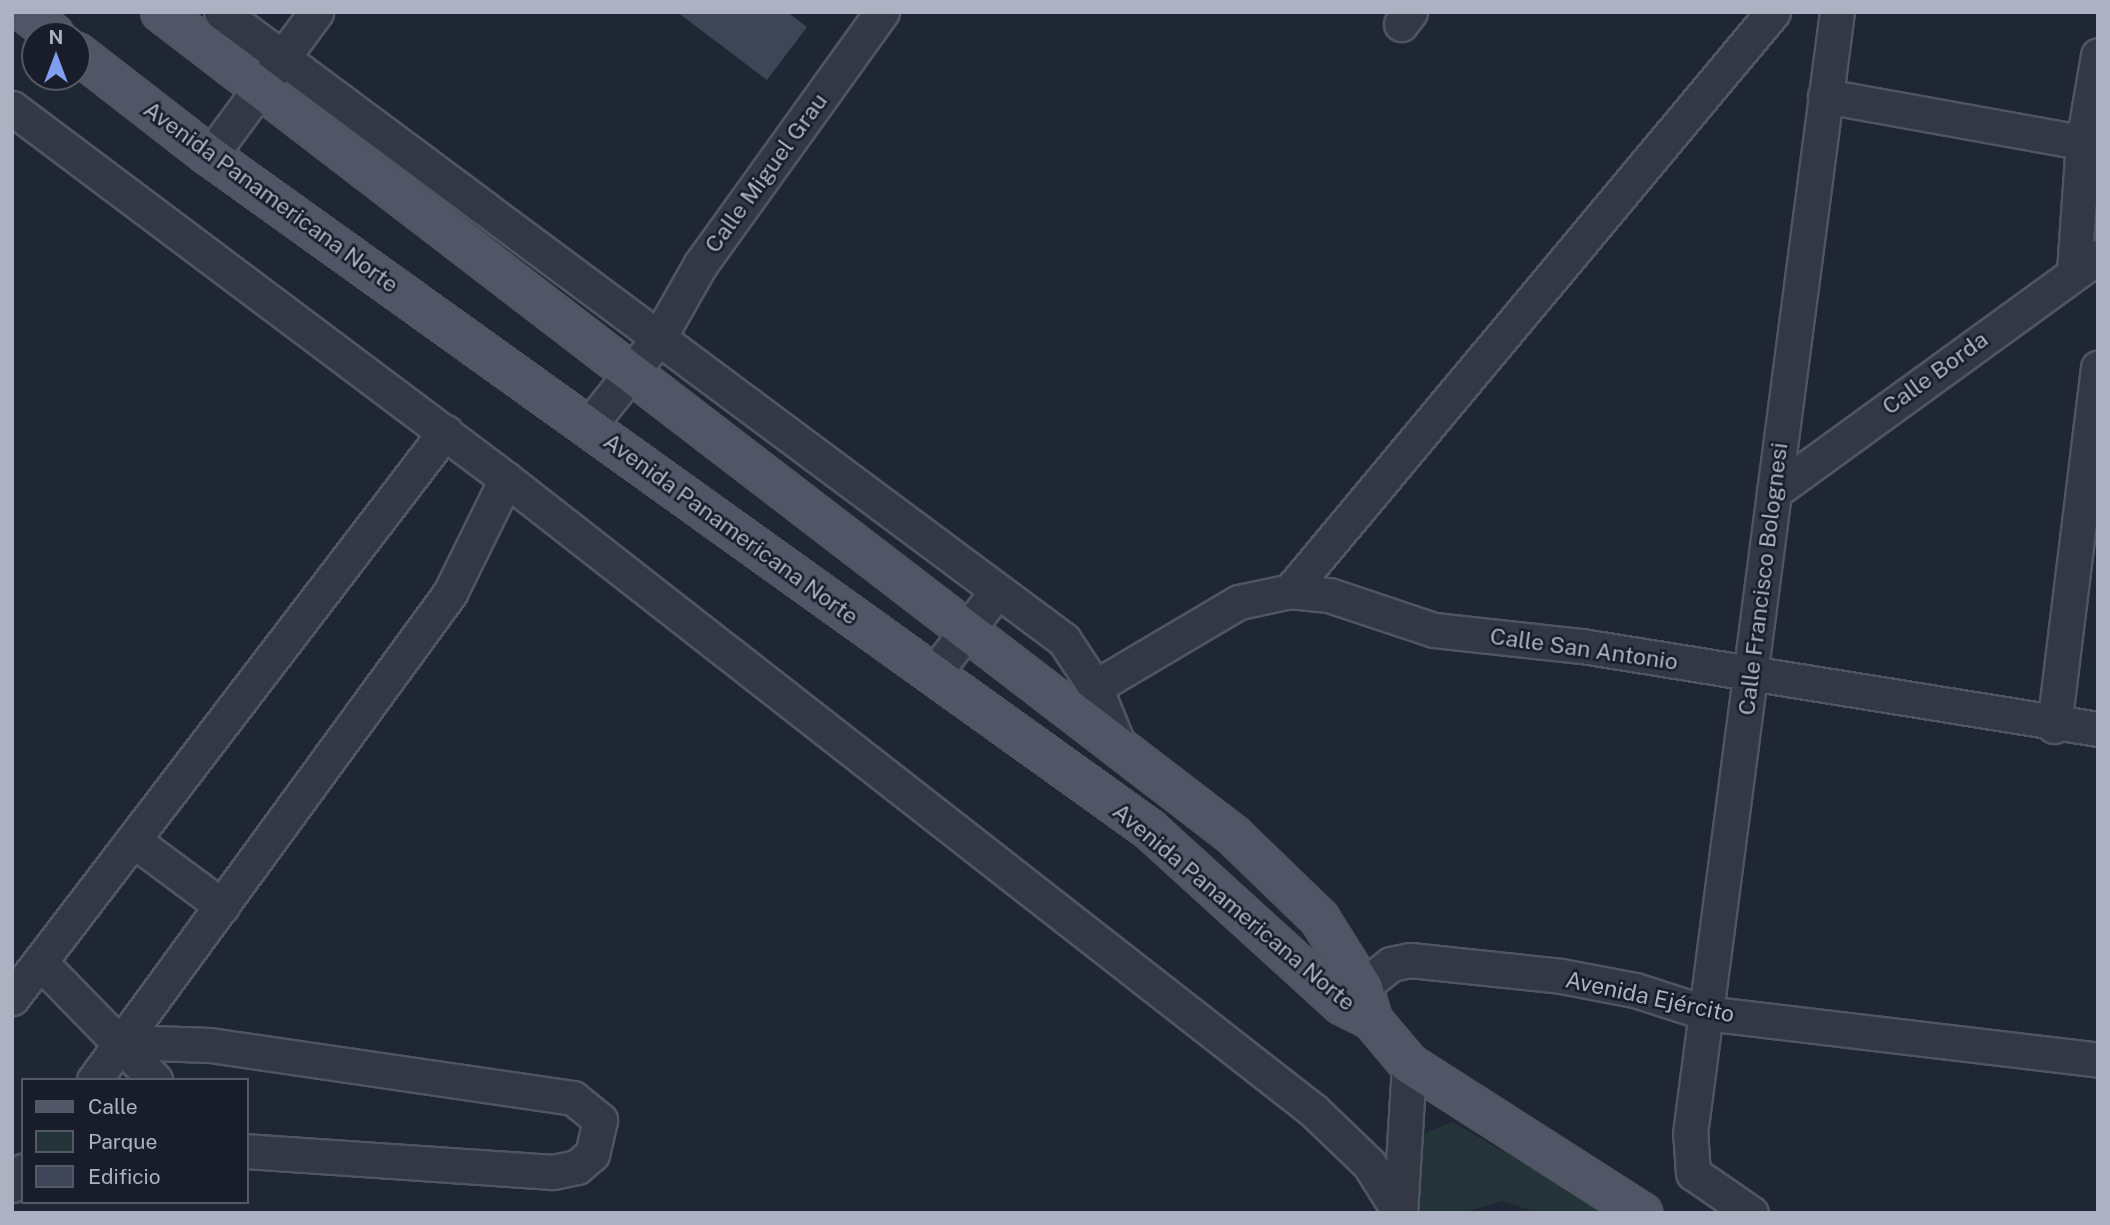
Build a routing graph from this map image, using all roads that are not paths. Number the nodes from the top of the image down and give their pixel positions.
1 (162, 12) edge
2 (221, 12) edge
3 (316, 12) edge
4 (882, 12) edge
5 (1773, 12) edge
6 (1837, 12) edge
7 (2098, 55) edge
8 (282, 57) junction
9 (91, 63) edge
10 (259, 86) junction
11 (1825, 96) junction
12 (12, 108) edge
13 (2090, 144) edge
14 (211, 156) junction
15 (2086, 264) edge
16 (658, 339) junction
17 (2098, 368) edge
18 (628, 373) junction
19 (588, 427) junction
20 (445, 432) junction
21 (506, 479) junction
22 (1774, 492) junction
23 (998, 591) junction
24 (1290, 591) junction
25 (967, 630) junction
26 (933, 675) junction
27 (1750, 675) junction
28 (1095, 687) junction
29 (2054, 726) junction
30 (2098, 729) edge
31 (1119, 746) junction
32 (134, 840) junction
33 (222, 906) junction
34 (40, 962) junction
35 (12, 998) edge
36 (1359, 1004) junction
37 (1706, 1013) junction
38 (123, 1042) junction
39 (2098, 1060) edge
40 (1409, 1064) junction
41 (96, 1078) edge
42 (153, 1078) edge
43 (248, 1151) edge
44 (1400, 1213) edge
45 (1643, 1213) edge
46 (1751, 1213) edge

1 - 10 main road, Avenida Panamericana Norte
2 - 8 street
3 - 8 street
4 - 16 street, Calle Miguel Grau
5 - 24 street
6 - 11 street, Calle Francisco Bolognesi
7 - 13 street
8 - 10 street
8 - 16 street
9 - 14 main road, Avenida Panamericana Norte
10 - 14 street
10 - 18 main road, Avenida Panamericana Norte
11 - 13 street
11 - 22 street, Calle Francisco Bolognesi
12 - 20 street
13 - 15 street
14 - 19 main road, Avenida Panamericana Norte
15 - 22 street, Calle Borda
16 - 18 street, Calle Miguel Grau
16 - 23 street
17 - 29 street
18 - 19 street, Calle Miguel Grau
18 - 25 main road, Avenida Panamericana Norte
19 - 26 main road, Avenida Panamericana Norte
20 - 21 street
20 - 32 street
21 - 33 street
21 - 44 street
22 - 27 street, Calle Francisco Bolognesi
23 - 25 street
23 - 28 street
24 - 27 street, Calle San Antonio
24 - 28 street, Calle San Antonio
25 - 26 street
25 - 31 main road, Avenida Panamericana Norte
26 - 36 main road, Avenida Panamericana Norte
27 - 29 street, Calle San Antonio
27 - 37 street, Calle Francisco Bolognesi
28 - 31 street
29 - 30 street, Calle San Antonio
31 - 36 main road, Avenida Panamericana Norte
32 - 33 street
32 - 34 street
33 - 38 street
34 - 35 street
34 - 38 street
36 - 37 street, Avenida Ejército
36 - 40 main road, Avenida Panamericana Norte
37 - 39 street, Avenida Ejército
37 - 46 street, Calle Francisco Bolognesi
38 - 41 street
38 - 42 street
38 - 43 street
40 - 44 street
40 - 45 main road, Avenida Panamericana Norte

